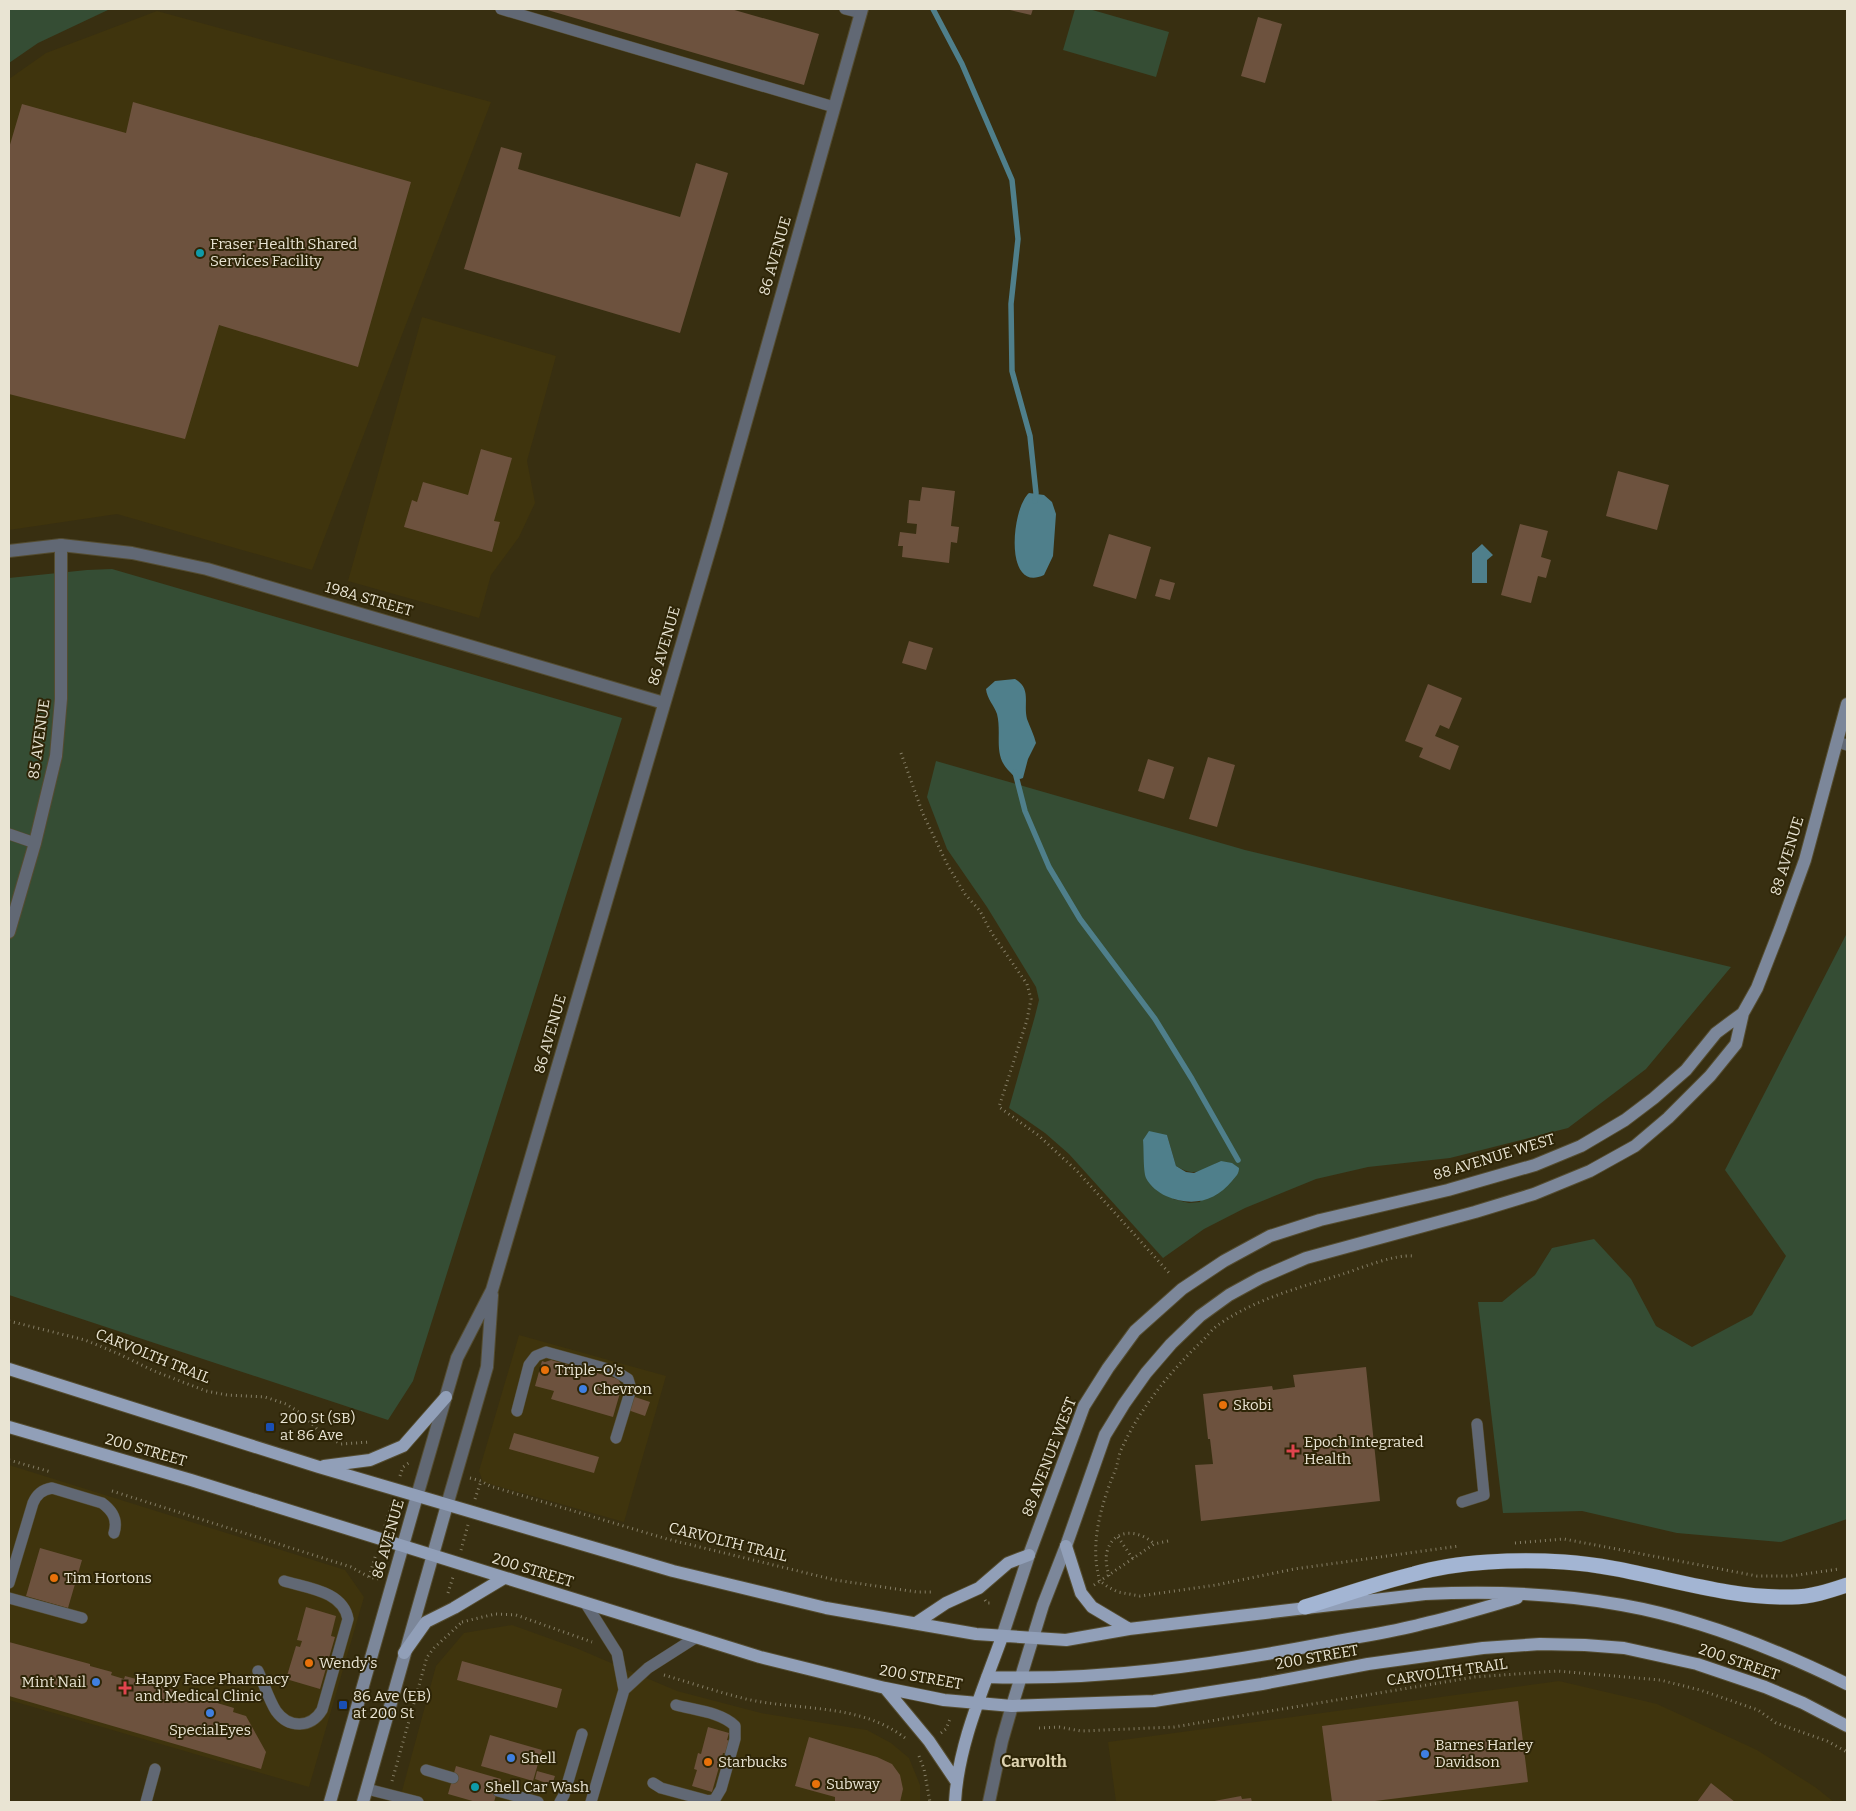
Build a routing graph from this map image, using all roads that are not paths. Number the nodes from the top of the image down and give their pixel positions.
1 (501, 9) edge
2 (845, 9) edge
3 (861, 11) edge
4 (834, 106) junction
5 (61, 545) junction
6 (9, 550) edge
7 (664, 703) junction
8 (1847, 704) edge
9 (1842, 743) edge
10 (9, 834) edge
11 (35, 843) junction
12 (9, 932) edge
13 (1743, 1013) junction
14 (492, 1290) junction
15 (9, 1369) edge
16 (446, 1397) junction
17 (517, 1410) dead end
18 (1477, 1424) dead end
19 (9, 1427) edge
20 (616, 1438) dead end
21 (319, 1467) junction
22 (417, 1496) junction
23 (1462, 1502) dead end
24 (447, 1505) junction
25 (114, 1533) dead end
26 (402, 1546) junction
27 (1066, 1546) junction
28 (1029, 1555) junction
29 (432, 1556) junction
30 (504, 1578) junction
31 (284, 1581) dead end
32 (9, 1583) edge
33 (1847, 1585) edge
34 (1529, 1595) junction
35 (9, 1598) edge
36 (586, 1604) junction
37 (1305, 1607) junction
38 (82, 1618) dead end
39 (916, 1623) junction
40 (1129, 1629) junction
41 (1002, 1637) junction
42 (695, 1638) junction
43 (1032, 1639) junction
44 (404, 1653) junction
45 (258, 1672) dead end
46 (987, 1677) junction
47 (1022, 1678) junction
48 (1847, 1684) edge
49 (885, 1688) junction
50 (624, 1690) junction
51 (978, 1703) junction
52 (676, 1705) dead end
53 (1012, 1706) junction
54 (1847, 1726) edge
55 (582, 1734) dead end
56 (155, 1769) dead end
57 (426, 1770) dead end
58 (453, 1778) dead end
59 (956, 1781) junction
60 (653, 1783) dead end
61 (367, 1789) junction
62 (498, 1791) dead end
63 (146, 1802) edge
64 (330, 1802) edge
65 (363, 1802) edge
66 (418, 1802) edge
67 (531, 1802) edge
68 (560, 1802) edge
69 (591, 1802) edge
70 (955, 1802) edge
71 (989, 1802) edge

1 - 4 lane
2 - 3 lane
3 - 4 street, 86 AVENUE
4 - 7 street, 86 AVENUE
5 - 6 street, 198A STREET
5 - 7 street, 198A STREET
5 - 11 street, 85 AVENUE
7 - 14 street, 86 AVENUE
8 - 9 main road, 88 AVENUE
9 - 13 main road, 88 AVENUE
10 - 11 lane
11 - 12 street, 85 AVENUE
13 - 27 main road
13 - 28 main road, 88 AVENUE WEST
14 - 16 street, 86 AVENUE
14 - 24 street, 86 AVENUE
15 - 21 main road, 200 STREET
16 - 21 main road
16 - 22 street, 86 AVENUE
17 - 20 lane
18 - 23 lane
19 - 26 main road, 200 STREET
21 - 22 main road, 200 STREET
22 - 24 main road, 200 STREET
22 - 26 main road, 86 AVENUE
24 - 29 main road, 86 AVENUE
24 - 39 main road, 200 STREET
25 - 32 lane
26 - 29 main road, 200 STREET
26 - 64 main road, 86 AVENUE
27 - 40 main road
27 - 43 main road
28 - 39 main road
28 - 41 main road, 88 AVENUE WEST
29 - 30 main road, 200 STREET
29 - 44 main road, 86 AVENUE
30 - 36 main road, 200 STREET
30 - 44 main road
31 - 45 lane
33 - 37 highway
34 - 37 main road, 200 STREET
34 - 47 main road
34 - 48 main road, 200 STREET
35 - 38 lane
36 - 42 main road, 200 STREET
36 - 50 lane
37 - 40 main road, 200 STREET
39 - 41 main road, 200 STREET
40 - 43 main road, 200 STREET
41 - 43 main road, 200 STREET
41 - 46 main road, 88 AVENUE WEST
42 - 49 main road, 200 STREET
42 - 50 lane
43 - 47 main road
44 - 61 main road, 86 AVENUE
46 - 47 main road
46 - 51 main road, 88 AVENUE WEST
47 - 53 main road
49 - 51 main road, 200 STREET
49 - 59 main road
50 - 69 lane
51 - 53 main road, 200 STREET
51 - 59 main road, 88 AVENUE WEST
52 - 60 lane
53 - 54 main road, 200 STREET
53 - 71 street
55 - 68 lane
56 - 63 lane
57 - 58 lane
59 - 70 main road, 88 AVENUE WEST
61 - 65 main road, 86 AVENUE
61 - 66 lane
62 - 67 lane

